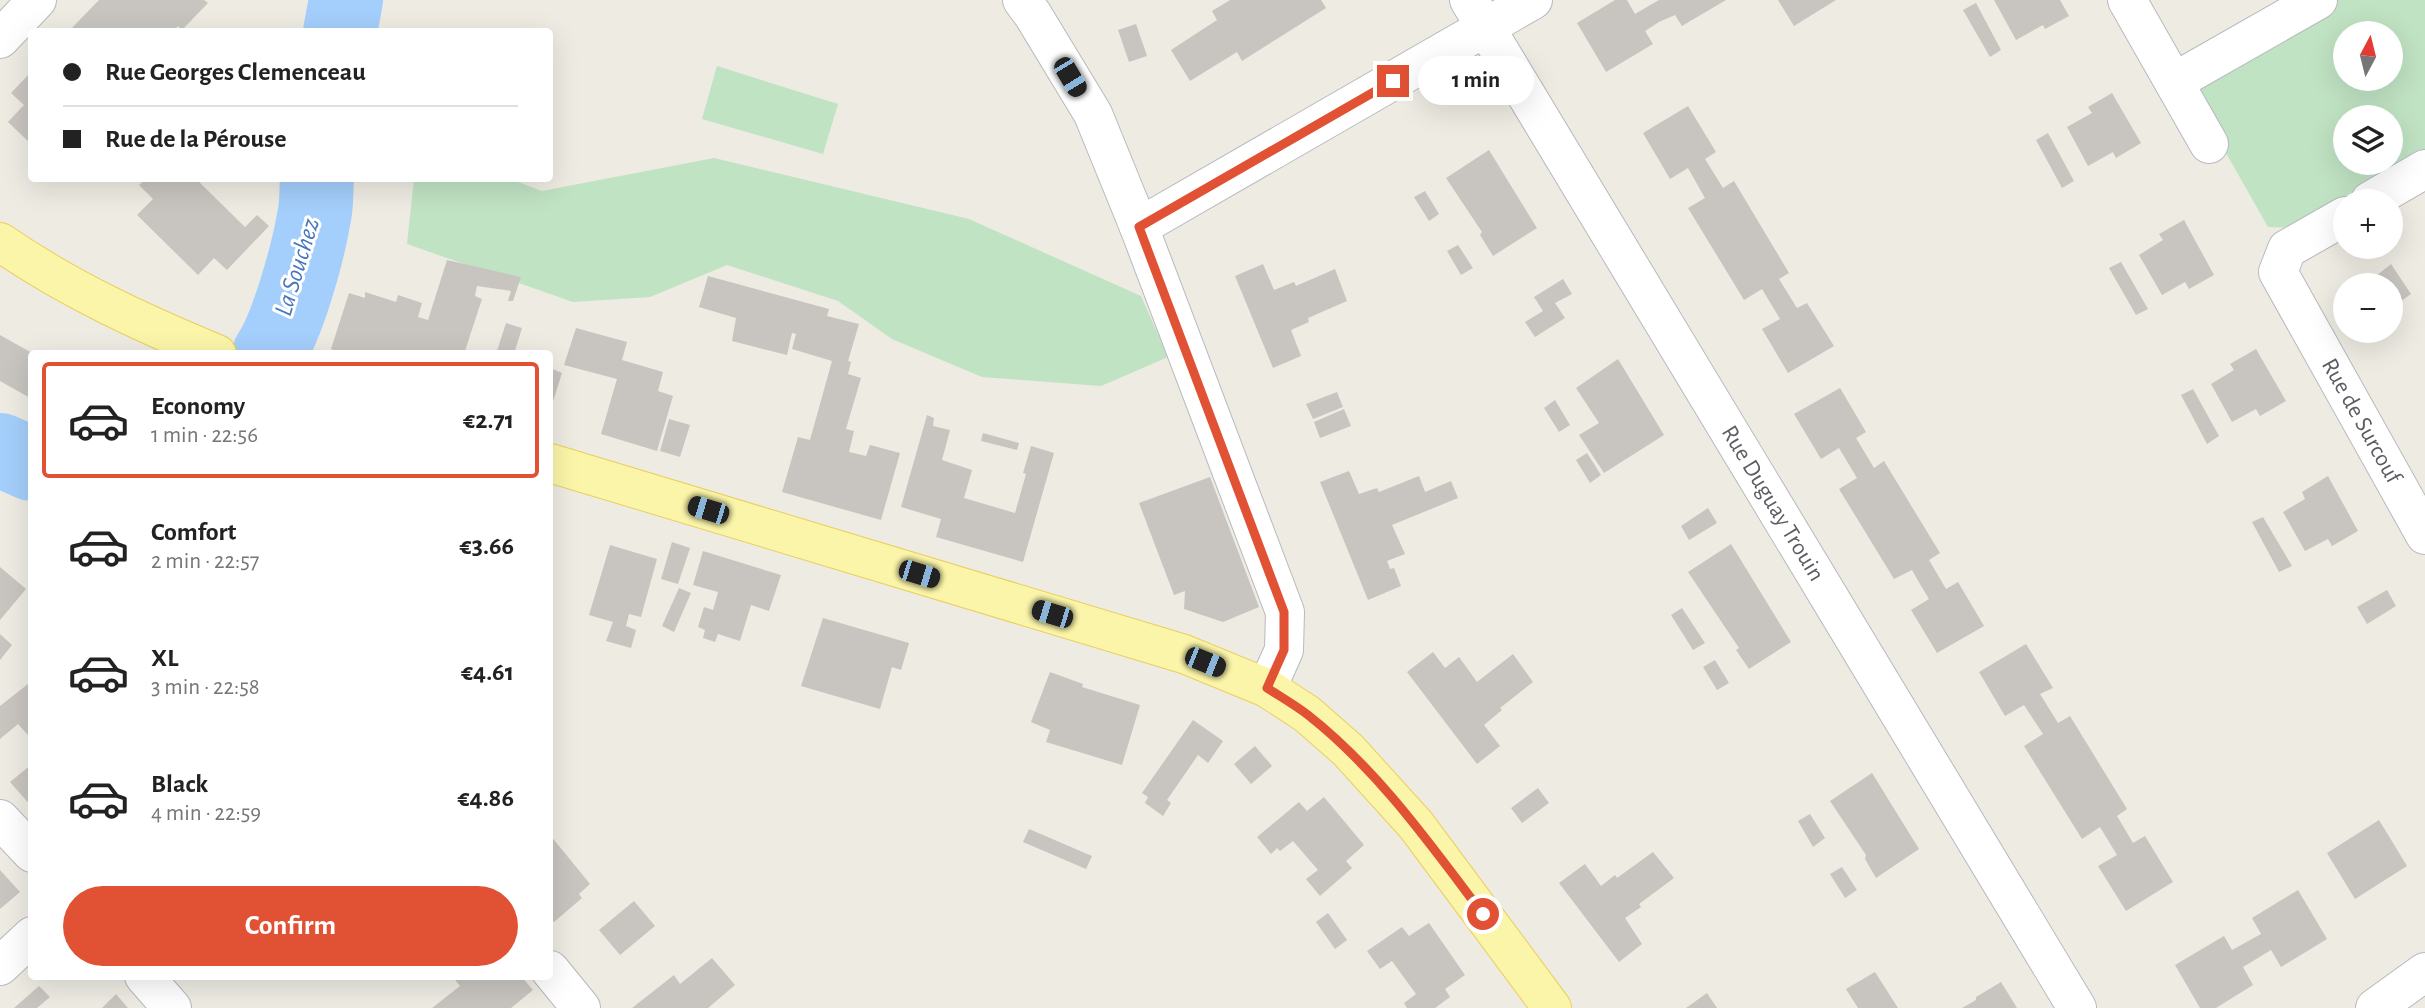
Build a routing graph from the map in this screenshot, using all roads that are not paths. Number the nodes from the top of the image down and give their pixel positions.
1 (37, 0) edge
2 (1022, 0) edge
3 (1533, 0) edge
4 (2127, 0) edge
5 (2318, 0) edge
6 (1477, 14) edge
7 (0, 39) edge
8 (2175, 82) junction
9 (2210, 144) dead end
10 (2425, 169) edge
11 (2391, 189) edge
12 (2333, 223) edge
13 (1139, 227) junction
14 (0, 242) edge
15 (209, 350) edge
16 (553, 464) edge
17 (2425, 535) edge
18 (1267, 688) junction
19 (0, 819) edge
20 (28, 849) edge
21 (28, 940) edge
22 (0, 966) edge
23 (2425, 972) edge
24 (553, 974) edge
25 (148, 980) edge
26 (172, 1008) edge
27 (581, 1008) edge
28 (1552, 1008) edge
29 (2077, 1008) edge
30 (2375, 1008) edge

1 - 7 street
2 - 13 street
3 - 6 street
4 - 8 street
5 - 8 street
6 - 13 street
6 - 29 street, Rue Duguay Trouin
8 - 9 street
10 - 11 street
12 - 17 street, Rue de Surcouf
13 - 18 street
14 - 15 main road
16 - 18 main road
18 - 28 main road
19 - 20 street
21 - 22 street
23 - 30 street
24 - 27 street
25 - 26 street

